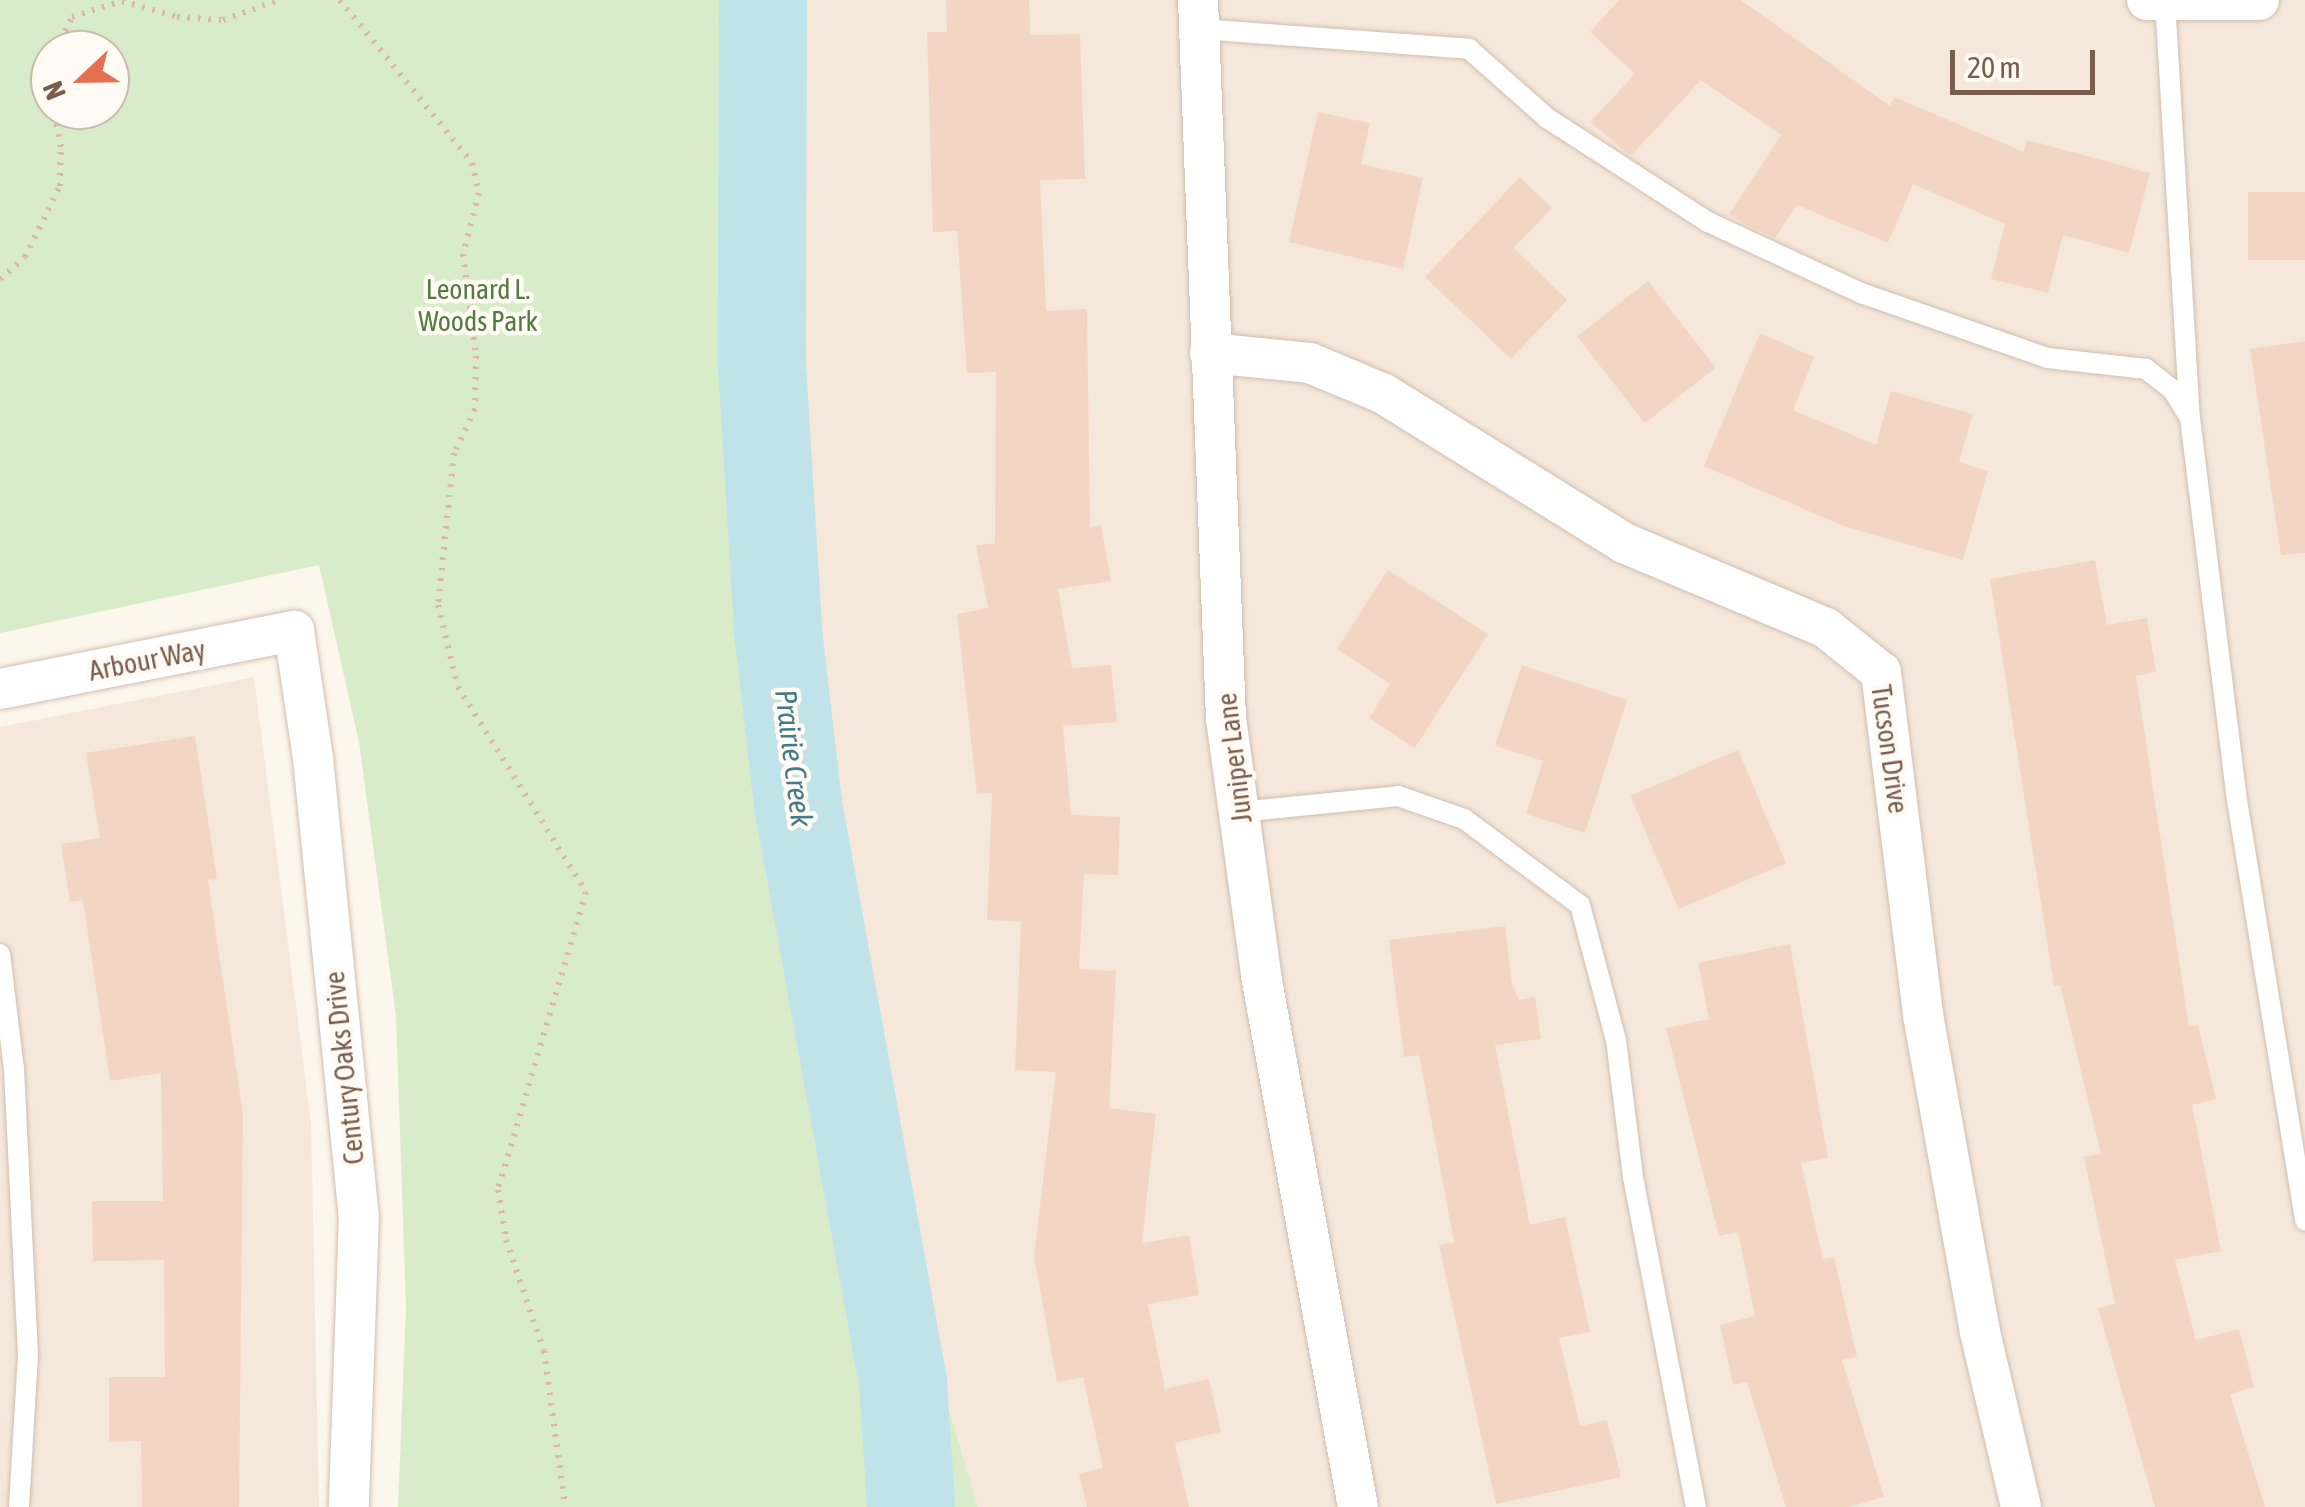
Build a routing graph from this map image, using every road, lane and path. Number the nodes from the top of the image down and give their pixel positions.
1 (279, 0) edge
2 (340, 0) edge
3 (2259, 0) edge
4 (2159, 1) edge
5 (1198, 14) edge
6 (66, 30) edge
7 (57, 130) edge
8 (0, 279) edge
9 (1210, 352) junction
10 (2190, 418) junction
11 (294, 632) joint
12 (0, 689) edge
13 (1239, 812) junction
14 (0, 954) edge
15 (2305, 1220) edge
16 (19, 1507) edge
17 (350, 1507) edge
18 (565, 1507) edge
19 (1358, 1507) edge
20 (1696, 1507) edge
21 (2022, 1507) edge

1 - 6 path
2 - 18 path
3 - 4 street
4 - 10 lane
5 - 9 street, Juniper Lane
5 - 10 lane
7 - 8 path
9 - 13 street, Juniper Lane
9 - 21 street, Tucson Drive
10 - 15 lane
11 - 12 street, Arbour Way
11 - 17 street, Century Oaks Drive
13 - 19 street, Juniper Lane
13 - 20 lane
14 - 16 lane

